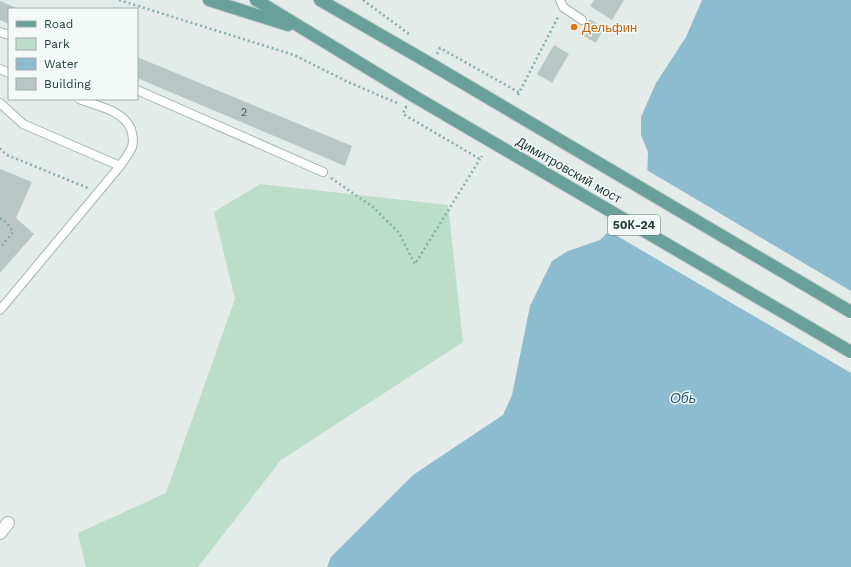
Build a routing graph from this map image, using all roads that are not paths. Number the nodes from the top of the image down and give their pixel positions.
1 (209, 0) edge
2 (256, 0) edge
3 (322, 1) edge
4 (562, 3) edge
5 (582, 20) dead end
6 (306, 31) junction
7 (138, 90) edge
8 (82, 100) edge
9 (0, 103) edge
10 (120, 166) junction
11 (323, 172) road end
12 (3, 301) edge
13 (0, 310) edge
14 (851, 312) edge
15 (851, 352) edge
16 (8, 523) dead end
17 (0, 533) edge

1 - 6 main road
2 - 6 main road
3 - 14 main road, Димитровский мост / 50К-24, bridge
4 - 5 lane
6 - 15 main road, Димитровский мост / 50К-24, bridge
7 - 11 lane
8 - 10 lane
9 - 10 lane
10 - 12 lane
12 - 13 lane
16 - 17 street

